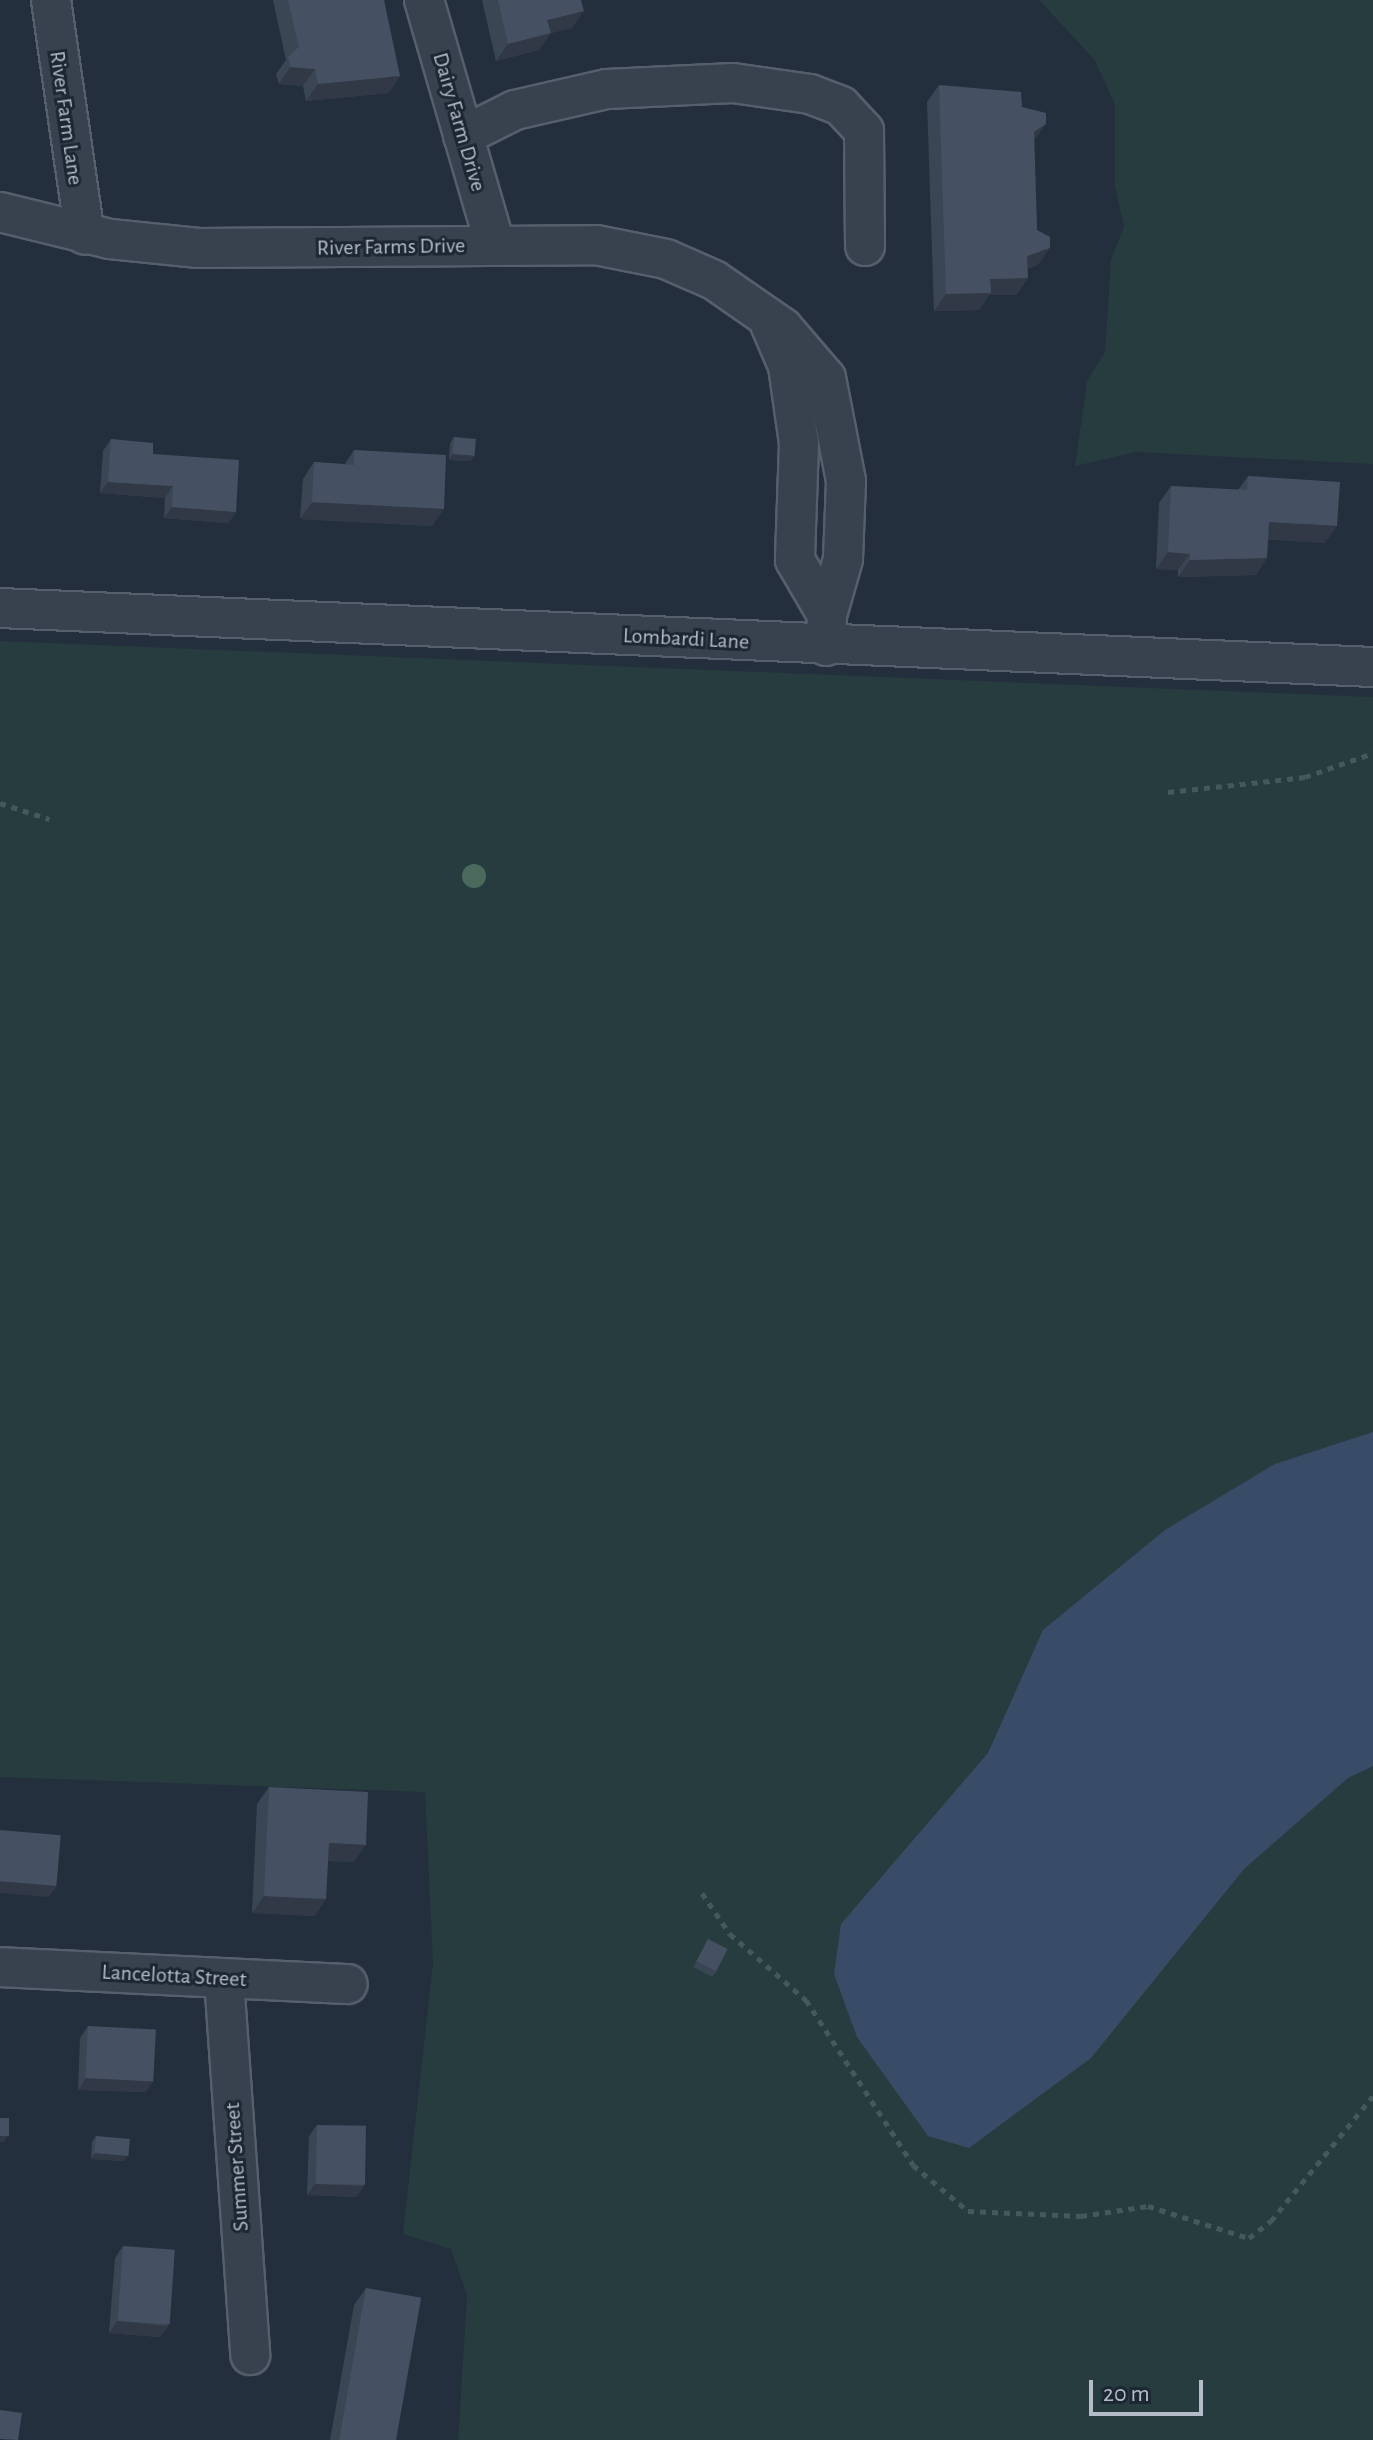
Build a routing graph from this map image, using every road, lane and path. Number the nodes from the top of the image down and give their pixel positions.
1 (51, 0) edge
2 (424, 0) edge
3 (463, 136) junction
4 (0, 212) edge
5 (85, 235) junction
6 (495, 244) junction
7 (865, 246) dead end
8 (766, 318) junction
9 (0, 608) edge
10 (826, 630) junction
11 (1373, 667) edge
12 (1373, 753) edge
13 (1168, 792) dead end
14 (0, 803) edge
15 (49, 819) dead end
16 (702, 1893) dead end
17 (0, 1967) edge
18 (224, 1979) junction
19 (348, 1984) dead end
20 (1373, 2096) edge
21 (250, 2355) dead end

1 - 5 street, River Farm Lane
2 - 3 street, Dairy Farm Drive
3 - 6 street, Dairy Farm Drive
3 - 7 street
4 - 5 street, River Farms Drive
5 - 6 street, River Farms Drive
6 - 8 street, River Farms Drive
8 - 10 street
8 - 10 street, River Farms Drive
9 - 10 street, Lombardi Lane
10 - 11 street, Lombardi Lane
12 - 13 path
14 - 15 path
16 - 20 path
17 - 18 street, Lancelotta Street
18 - 19 street, Lancelotta Street
18 - 21 street, Summer Street

